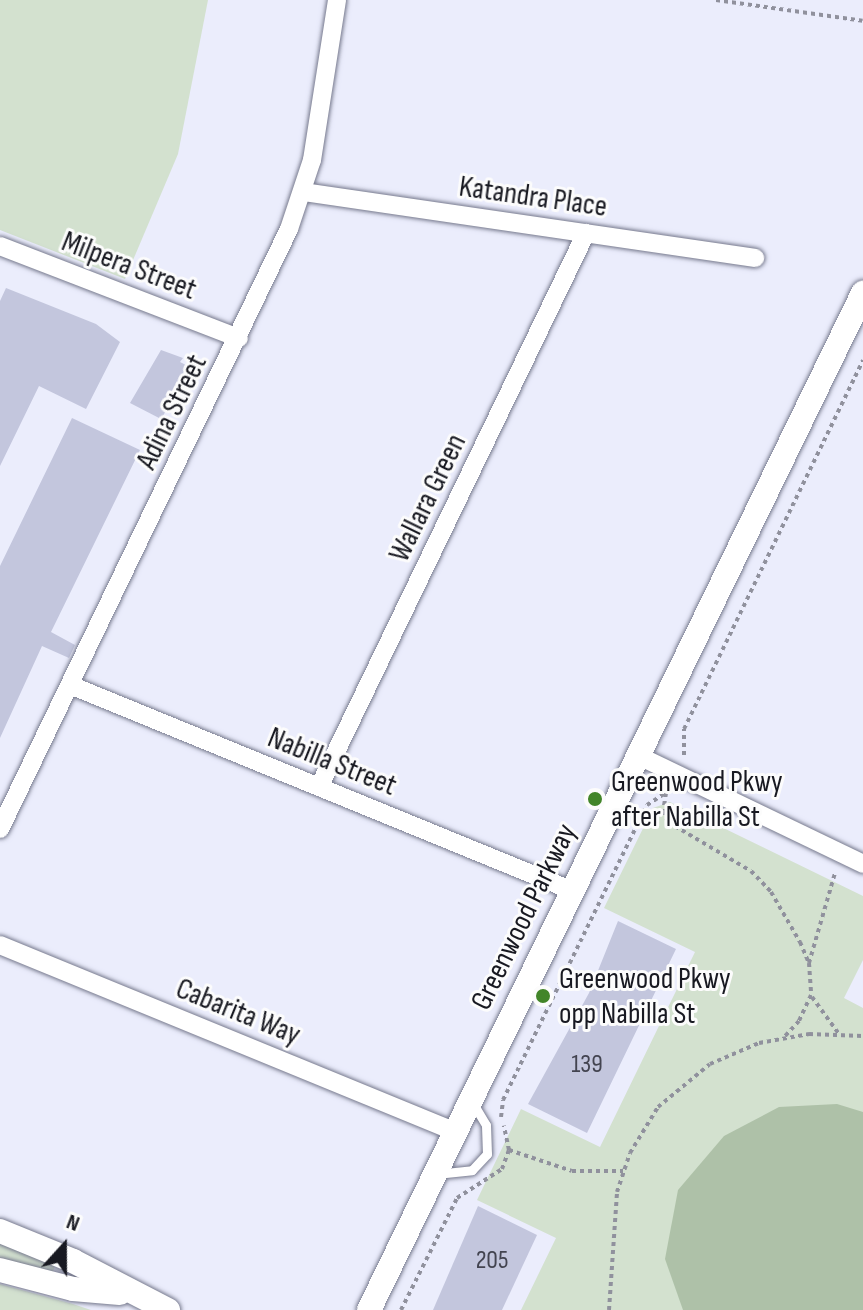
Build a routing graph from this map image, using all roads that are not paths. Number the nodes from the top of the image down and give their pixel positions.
1 (337, 0) edge
2 (303, 192) junction
3 (586, 233) junction
4 (0, 246) edge
5 (755, 258) dead end
6 (863, 293) edge
7 (239, 338) junction
8 (70, 685) junction
9 (639, 756) junction
10 (319, 787) junction
11 (0, 829) edge
12 (863, 864) edge
13 (573, 891) junction
14 (0, 945) edge
15 (470, 1099) junction
16 (455, 1132) junction
17 (435, 1174) junction
18 (0, 1231) edge
19 (0, 1270) edge
20 (130, 1294) junction
21 (168, 1310) edge
22 (369, 1310) edge

1 - 2 street, Adina Street
2 - 3 street, Katandra Place
2 - 7 street, Adina Street
3 - 5 street, Katandra Place
3 - 10 street, Wallara Green
4 - 7 street, Milpera Street
6 - 9 street, Greenwood Parkway
7 - 8 street, Adina Street
8 - 10 street, Nabilla Street
8 - 11 street, Adina Street
9 - 12 street
9 - 13 street, Greenwood Parkway
10 - 13 street, Nabilla Street
13 - 15 street, Greenwood Parkway
14 - 16 street, Cabarita Way
15 - 16 street, Greenwood Parkway
15 - 17 lane
16 - 17 street, Greenwood Parkway
17 - 22 street, Greenwood Parkway
18 - 20 street
19 - 20 street
20 - 21 street

